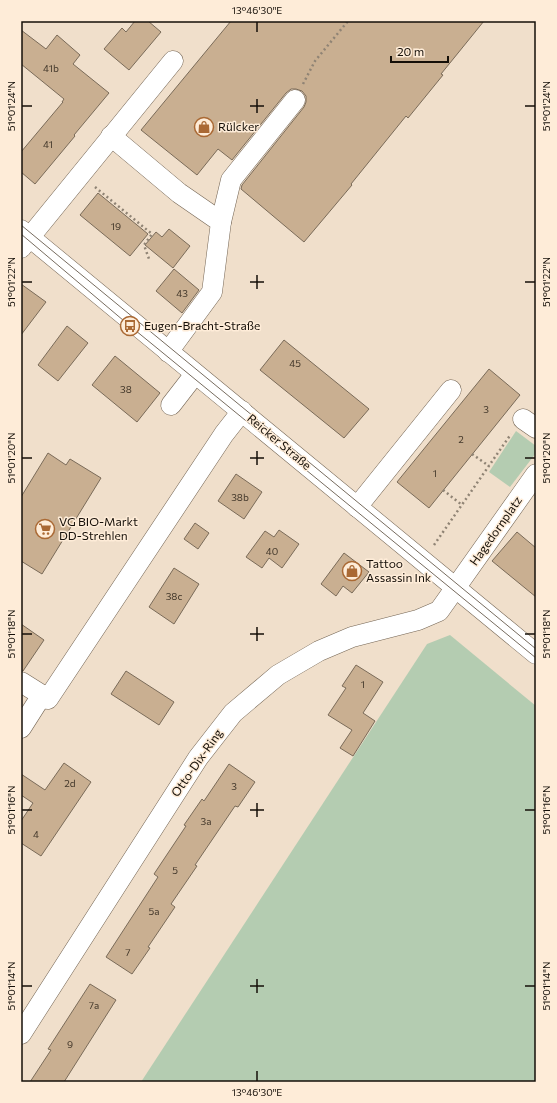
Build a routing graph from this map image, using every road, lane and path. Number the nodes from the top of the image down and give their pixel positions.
1 (348, 21) edge
2 (173, 61) dead end
3 (295, 100) joint
4 (111, 136) junction
5 (92, 185) dead end
6 (221, 222) junction
7 (24, 238) edge
8 (149, 259) dead end
9 (168, 352) junction
10 (195, 374) junction
11 (451, 390) dead end
12 (171, 405) dead end
13 (242, 411) junction
14 (525, 426) edge
15 (472, 454) dead end
16 (488, 466) junction
17 (536, 474) edge
18 (443, 490) dead end
19 (462, 505) junction
20 (357, 507) junction
21 (423, 561) junction
22 (455, 588) junction
23 (536, 654) edge
24 (21, 682) edge
25 (42, 695) junction
26 (21, 728) edge
27 (21, 1034) edge

1 - 3 path
2 - 4 street
3 - 6 street
4 - 6 street
4 - 7 street
5 - 8 path
6 - 9 street
7 - 9 street, Reicker Straße
9 - 10 street, Reicker Straße
10 - 12 street
10 - 13 street, Reicker Straße
11 - 20 street
13 - 20 street, Reicker Straße
13 - 25 street
14 - 16 path
15 - 16 path
16 - 19 path
17 - 22 street, Hagedornplatz
18 - 19 path
19 - 21 path
20 - 21 street, Reicker Straße
21 - 22 street, Reicker Straße
22 - 23 street, Reicker Straße
22 - 27 street, Otto-Dix-Ring
24 - 25 street
25 - 26 street

